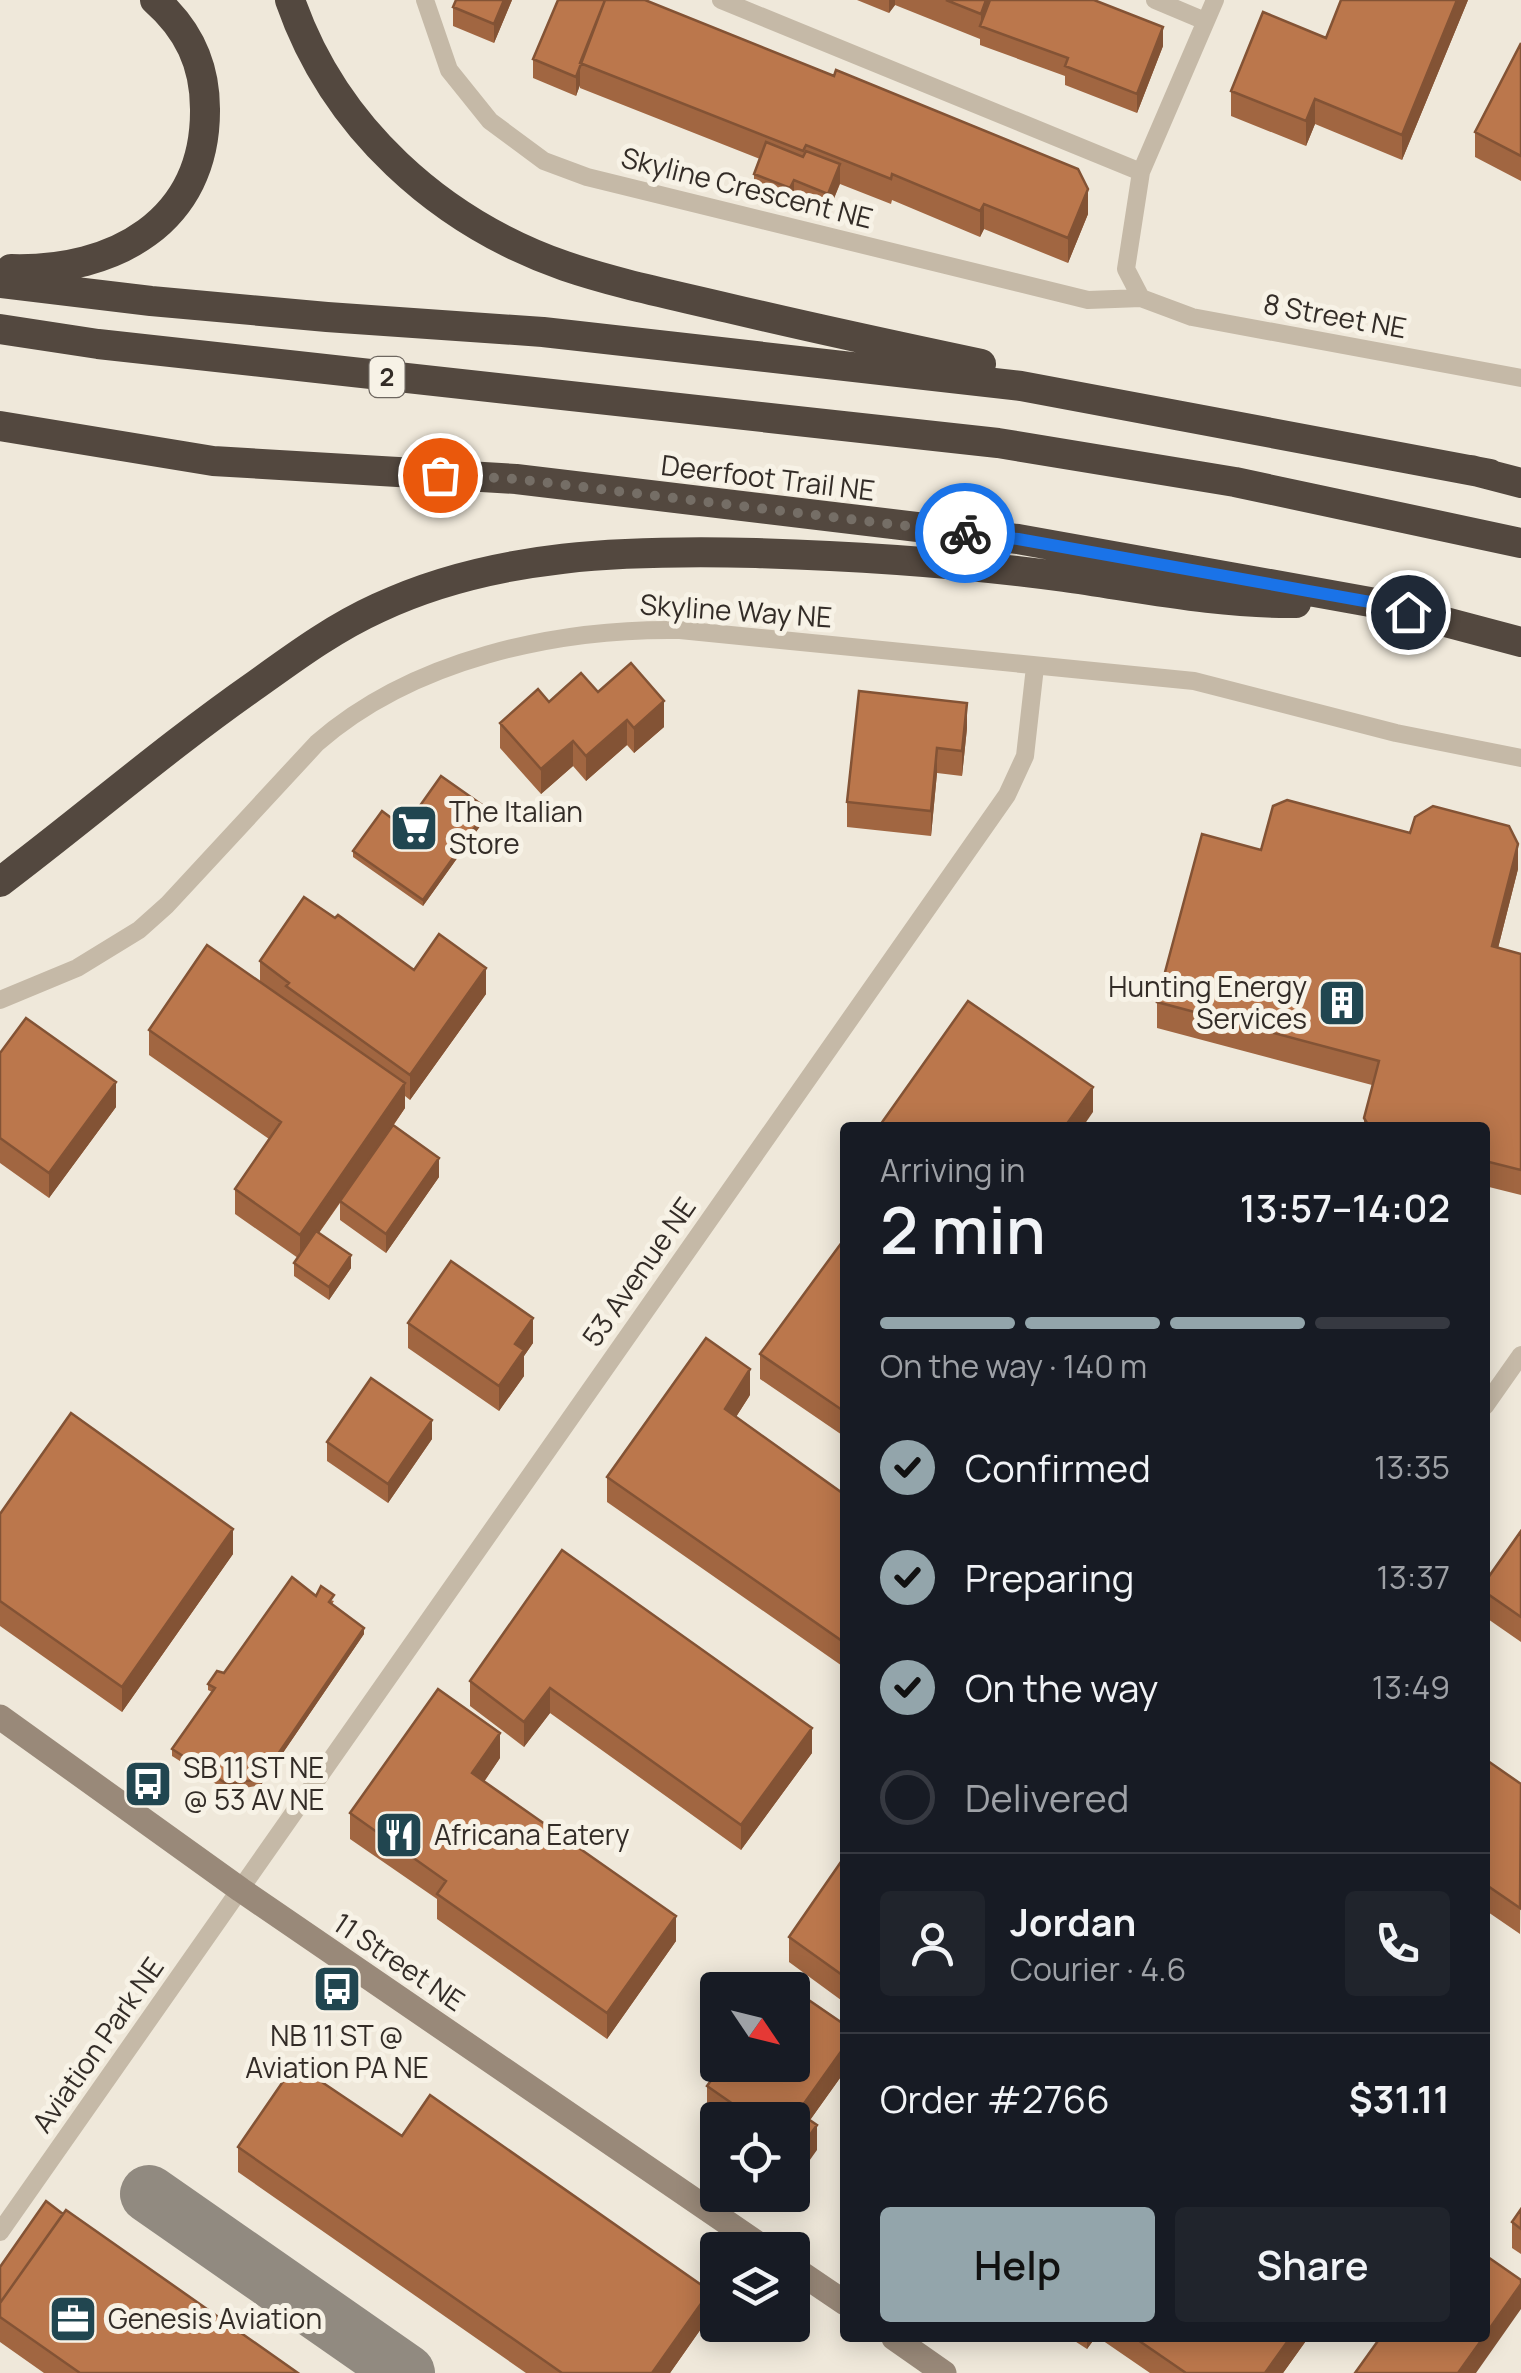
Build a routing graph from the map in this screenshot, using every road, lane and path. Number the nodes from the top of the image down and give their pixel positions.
1 (155, 0) edge
2 (290, 0) edge
3 (425, 0) edge
4 (721, 0) edge
5 (1156, 0) edge
6 (1214, 0) edge
7 (1205, 22) junction
8 (1141, 172) junction
9 (0, 269) edge
10 (0, 283) edge
11 (1142, 298) junction
12 (0, 329) edge
13 (1521, 378) edge
14 (0, 426) edge
15 (1490, 474) junction
16 (1521, 482) edge
17 (1521, 543) edge
18 (1370, 602) junction
19 (1521, 642) edge
20 (1035, 667) junction
21 (1521, 758) edge
22 (28, 861) junction
23 (0, 874) edge
24 (0, 882) edge
25 (0, 1000) edge
26 (1521, 1354) edge
27 (1490, 1399) edge
28 (0, 1718) edge
29 (241, 1890) junction
30 (0, 2232) edge
31 (741, 2232) edge
32 (810, 2279) edge
33 (840, 2300) edge
34 (900, 2342) edge
35 (944, 2373) edge

1 - 9 highway
2 - 15 highway
3 - 11 street, Skyline Crescent NE
4 - 8 street
5 - 7 street
6 - 7 street
7 - 8 street
8 - 11 street
10 - 15 highway
11 - 13 street, 8 Street NE
12 - 17 highway, 2
14 - 18 highway, Deerfoot Trail NE
15 - 16 highway
18 - 19 highway, Deerfoot Trail NE
18 - 22 highway
20 - 21 street, Skyline Way NE
20 - 25 street, Skyline Way NE
20 - 29 street, 53 Avenue NE
22 - 23 highway
22 - 24 highway
26 - 27 street
28 - 29 street, 11 Street NE
29 - 30 street, Aviation Park NE
29 - 31 street, 11 Street NE
32 - 33 street
34 - 35 street

